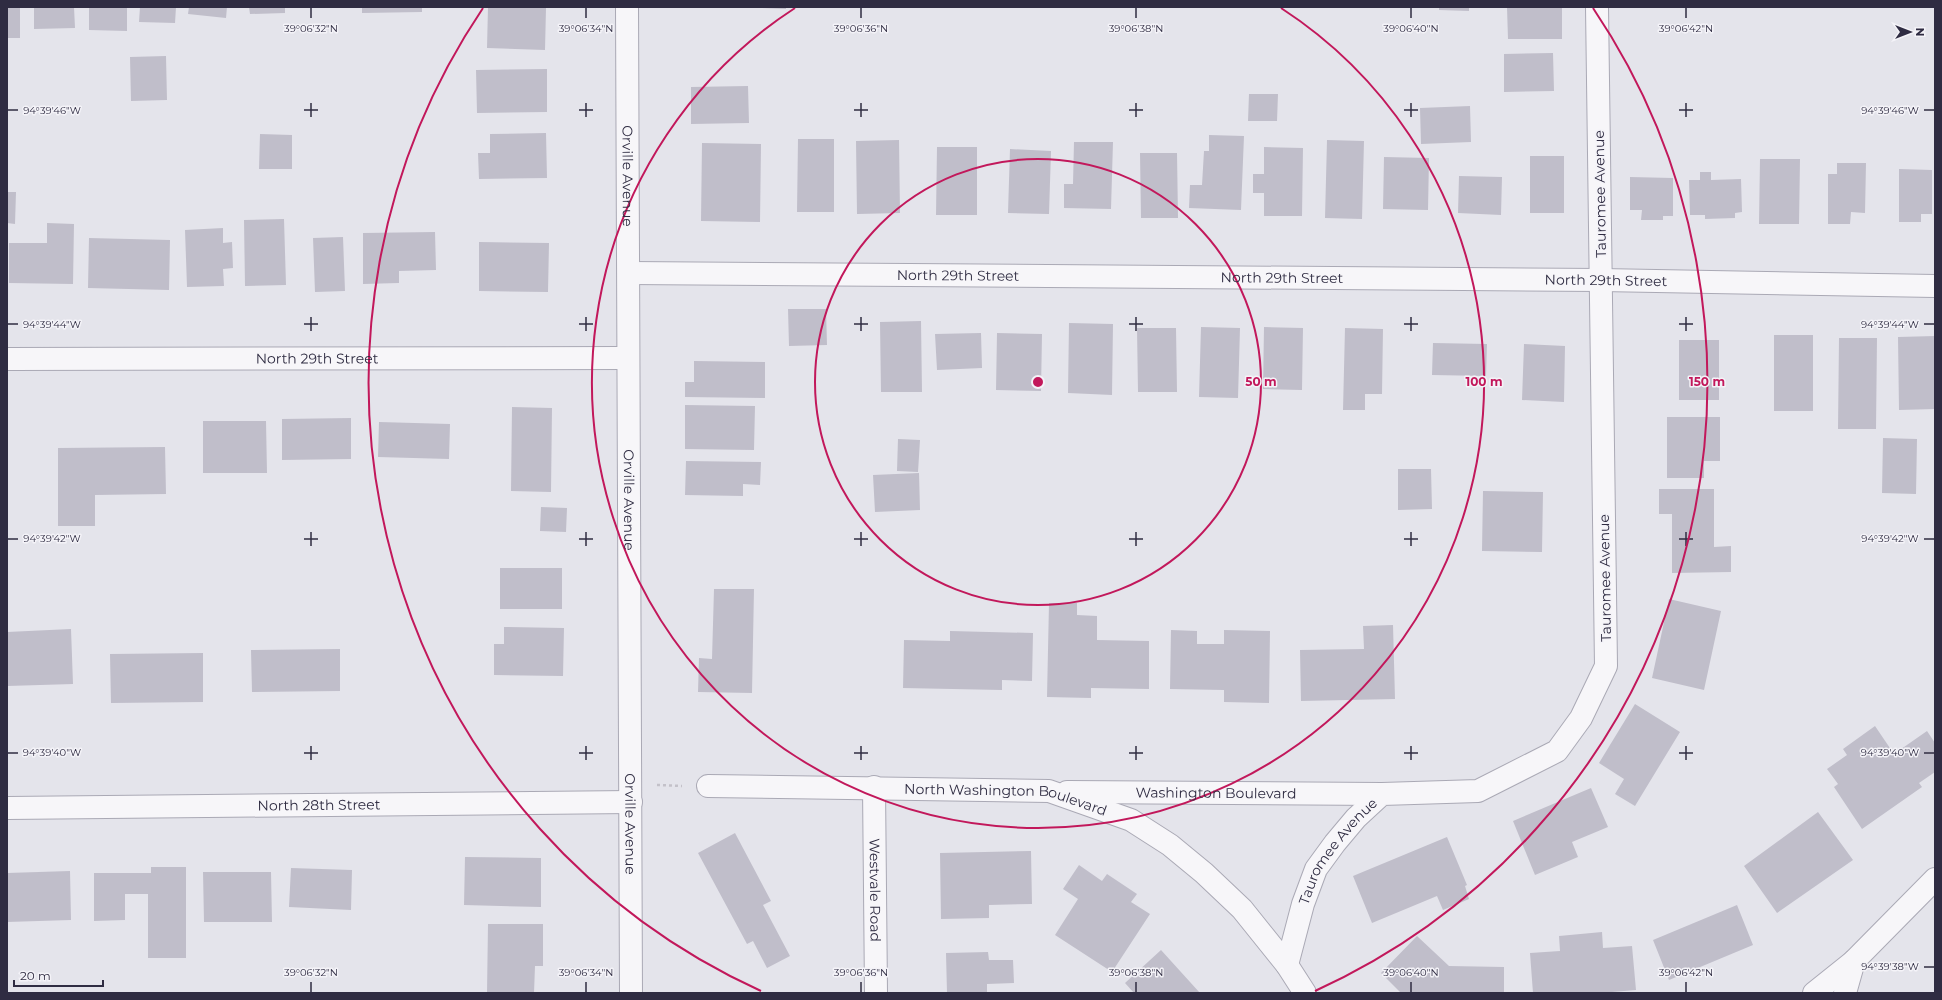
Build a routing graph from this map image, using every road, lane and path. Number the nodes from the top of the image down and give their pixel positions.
1 (627, 7) edge
2 (1597, 7) edge
3 (629, 273) junction
4 (1601, 280) junction
5 (1935, 286) edge
6 (627, 358) junction
7 (7, 359) edge
8 (708, 786) joint
9 (874, 787) junction
10 (1049, 791) junction
11 (631, 794) junction
12 (1382, 794) junction
13 (7, 808) edge
14 (1935, 880) edge
15 (1854, 961) junction
16 (1287, 965) junction
17 (631, 993) edge
18 (876, 993) edge
19 (1305, 993) edge
20 (1814, 993) edge
21 (1845, 993) edge

1 - 3 street, Orville Avenue
2 - 4 street, Tauromee Avenue
3 - 4 street, North 29th Street
3 - 6 street, Orville Avenue
4 - 5 street, North 29th Street
4 - 12 street, Tauromee Avenue
6 - 7 street, North 29th Street
6 - 11 street, Orville Avenue
8 - 9 street, North Washington Boulevard
8 - 11 path
9 - 10 street, North Washington Boulevard
9 - 18 street, Westvale Road
10 - 12 street, Washington Boulevard
10 - 16 street, North Washington Boulevard
11 - 13 street, North 28th Street
11 - 17 street, Orville Avenue
12 - 16 street, Tauromee Avenue
14 - 15 street
15 - 20 street
15 - 21 street
16 - 19 street, North Washington Boulevard

